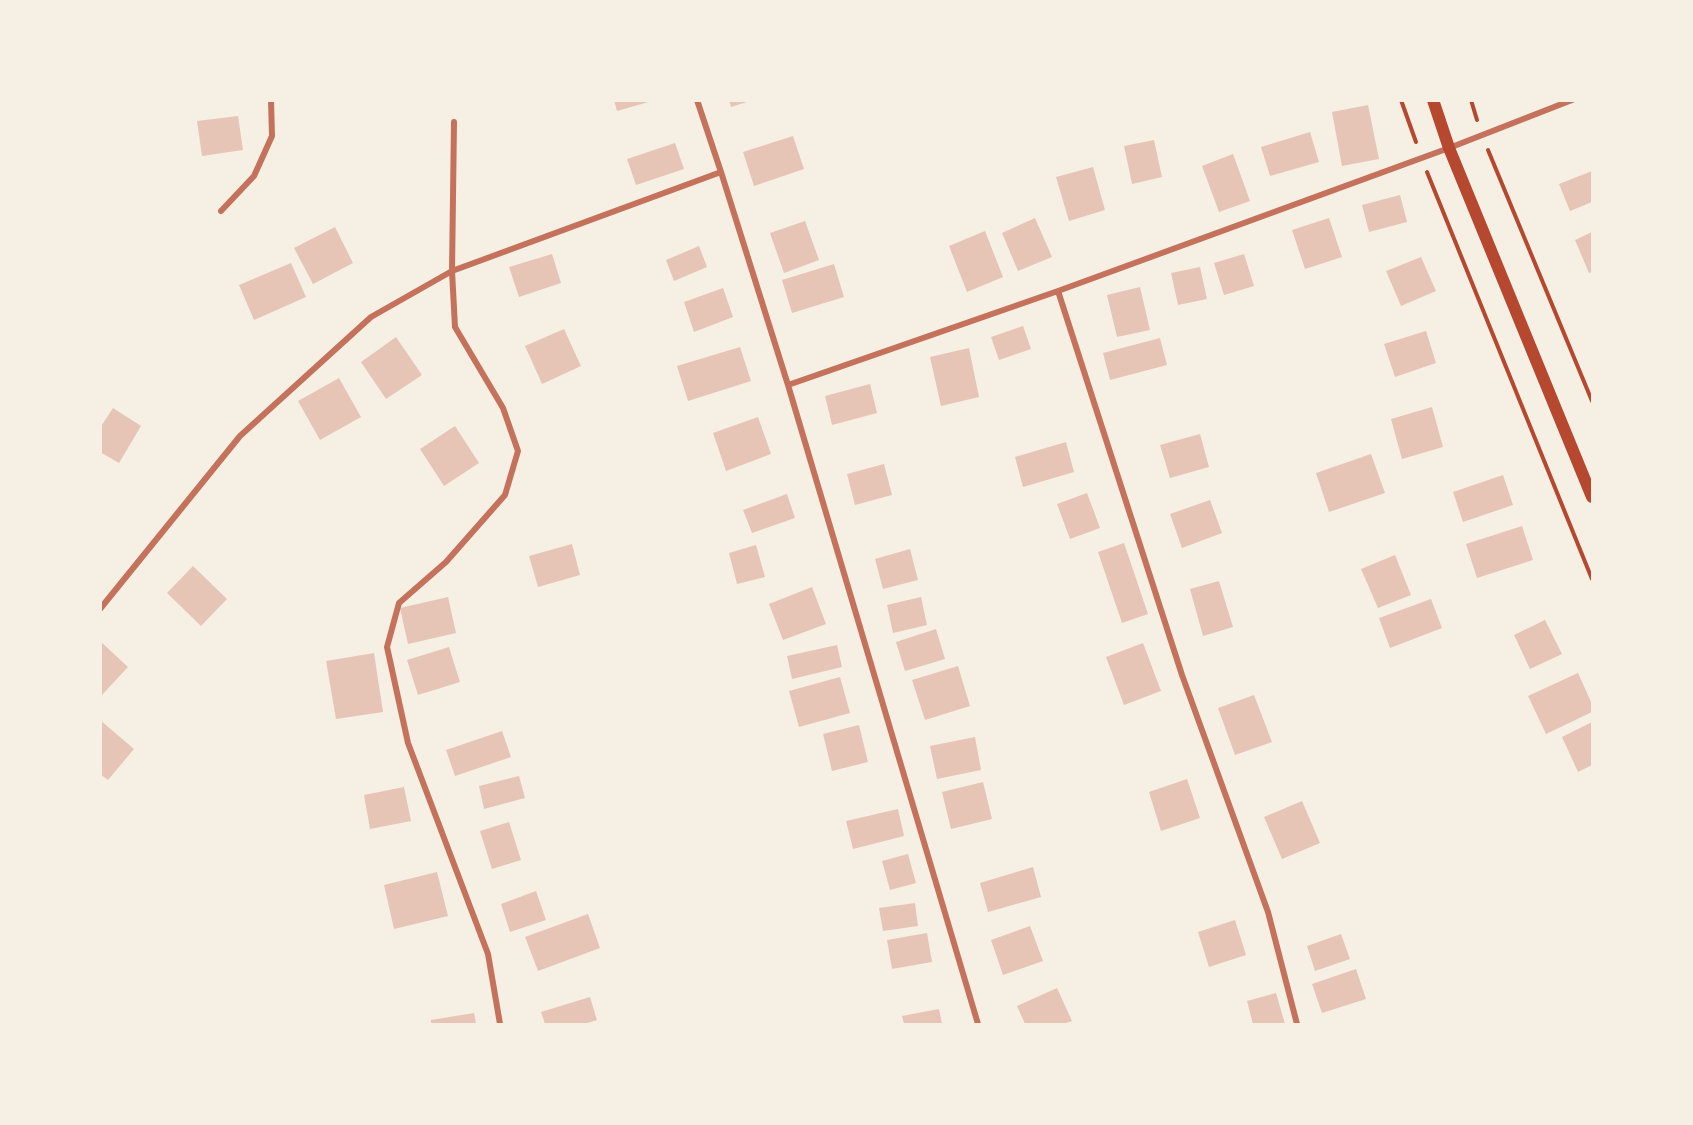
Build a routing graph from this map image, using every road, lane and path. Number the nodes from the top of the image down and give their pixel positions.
1 (271, 100) edge
2 (697, 100) edge
3 (1401, 100) edge
4 (1433, 100) edge
5 (1471, 100) edge
6 (1572, 100) edge
7 (454, 122) dead end
8 (1482, 135) junction
9 (1449, 148) junction
10 (1421, 158) junction
11 (721, 172) junction
12 (221, 212) dead end
13 (452, 272) junction
14 (1058, 291) junction
15 (788, 385) junction
16 (1593, 401) edge
17 (1593, 497) edge
18 (1593, 579) edge
19 (100, 609) edge
20 (500, 1024) edge
21 (978, 1024) edge
22 (1297, 1024) edge

1 - 12 street
2 - 11 street
3 - 10 path
4 - 9 main road
5 - 8 path
6 - 8 street
7 - 13 street
8 - 9 street
8 - 16 path
9 - 10 street
9 - 17 main road
10 - 14 street
10 - 18 path
11 - 13 street
11 - 15 street
13 - 19 street
13 - 20 street
14 - 15 street
14 - 22 street
15 - 21 street

